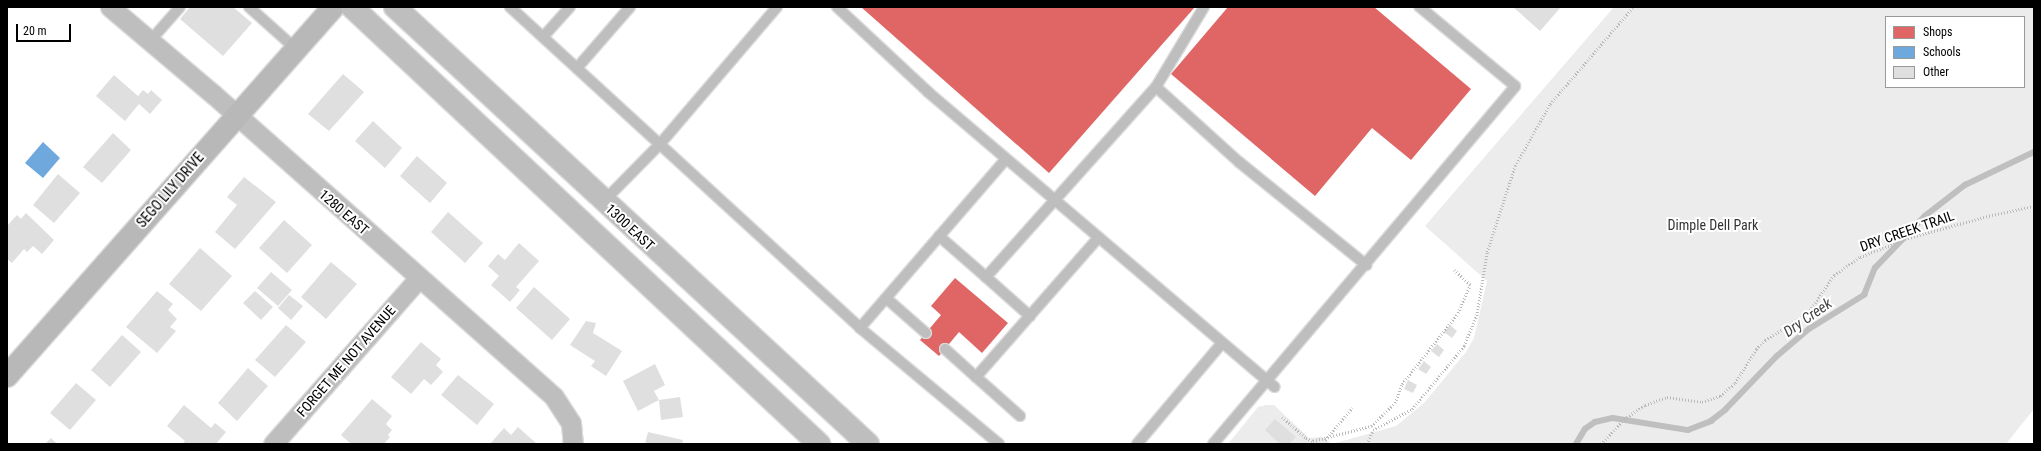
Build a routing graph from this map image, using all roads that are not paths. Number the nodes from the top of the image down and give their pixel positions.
1 (110, 7) edge
2 (180, 7) edge
3 (249, 7) edge
4 (334, 7) edge
5 (352, 7) edge
6 (395, 7) edge
7 (510, 7) edge
8 (570, 7) edge
9 (630, 7) edge
10 (777, 7) edge
11 (837, 7) edge
12 (1204, 7) edge
13 (1420, 7) edge
14 (543, 37) junction
15 (151, 40) junction
16 (296, 49) junction
17 (577, 68) junction
18 (1156, 88) junction
19 (236, 115) junction
20 (660, 144) junction
21 (500, 146) junction
22 (1006, 159) junction
23 (1054, 200) junction
24 (604, 202) junction
25 (939, 236) junction
26 (1099, 237) junction
27 (1366, 265) junction
28 (986, 277) junction
29 (419, 278) junction
30 (886, 298) junction
31 (1030, 316) junction
32 (860, 328) junction
33 (926, 333) dead end
34 (1222, 343) junction
35 (945, 349) dead end
36 (7, 376) edge
37 (976, 377) junction
38 (1271, 384) junction
39 (1020, 416) dead end
40 (273, 444) edge
41 (573, 444) edge
42 (819, 444) edge
43 (868, 444) edge
44 (999, 444) edge
45 (1136, 444) edge
46 (1213, 444) edge

1 - 15 street, 1280 EAST
2 - 15 lane
3 - 16 lane
4 - 16 main road, SEGO LILY DRIVE
5 - 21 main road
6 - 24 main road, 1300 EAST
7 - 14 lane
8 - 14 lane
9 - 17 lane
10 - 20 lane
11 - 22 lane
12 - 18 lane
13 - 27 lane
14 - 17 lane
15 - 19 street, 1280 EAST
16 - 19 main road, SEGO LILY DRIVE
17 - 20 lane
18 - 23 lane
18 - 27 lane
19 - 29 street, 1280 EAST
19 - 36 main road, SEGO LILY DRIVE
20 - 24 lane
20 - 32 lane
21 - 24 main road
21 - 42 main road
22 - 23 lane
22 - 25 lane
23 - 26 lane
23 - 28 lane
24 - 43 main road, 1300 EAST
25 - 28 lane
25 - 30 lane
26 - 31 lane
26 - 34 lane
27 - 38 lane
28 - 31 lane
29 - 40 street, FORGET ME NOT AVENUE
29 - 41 street, 1280 EAST
30 - 32 lane
30 - 33 lane
31 - 37 lane
32 - 44 lane
34 - 38 lane
34 - 45 lane
35 - 37 lane
37 - 39 lane
38 - 46 lane

